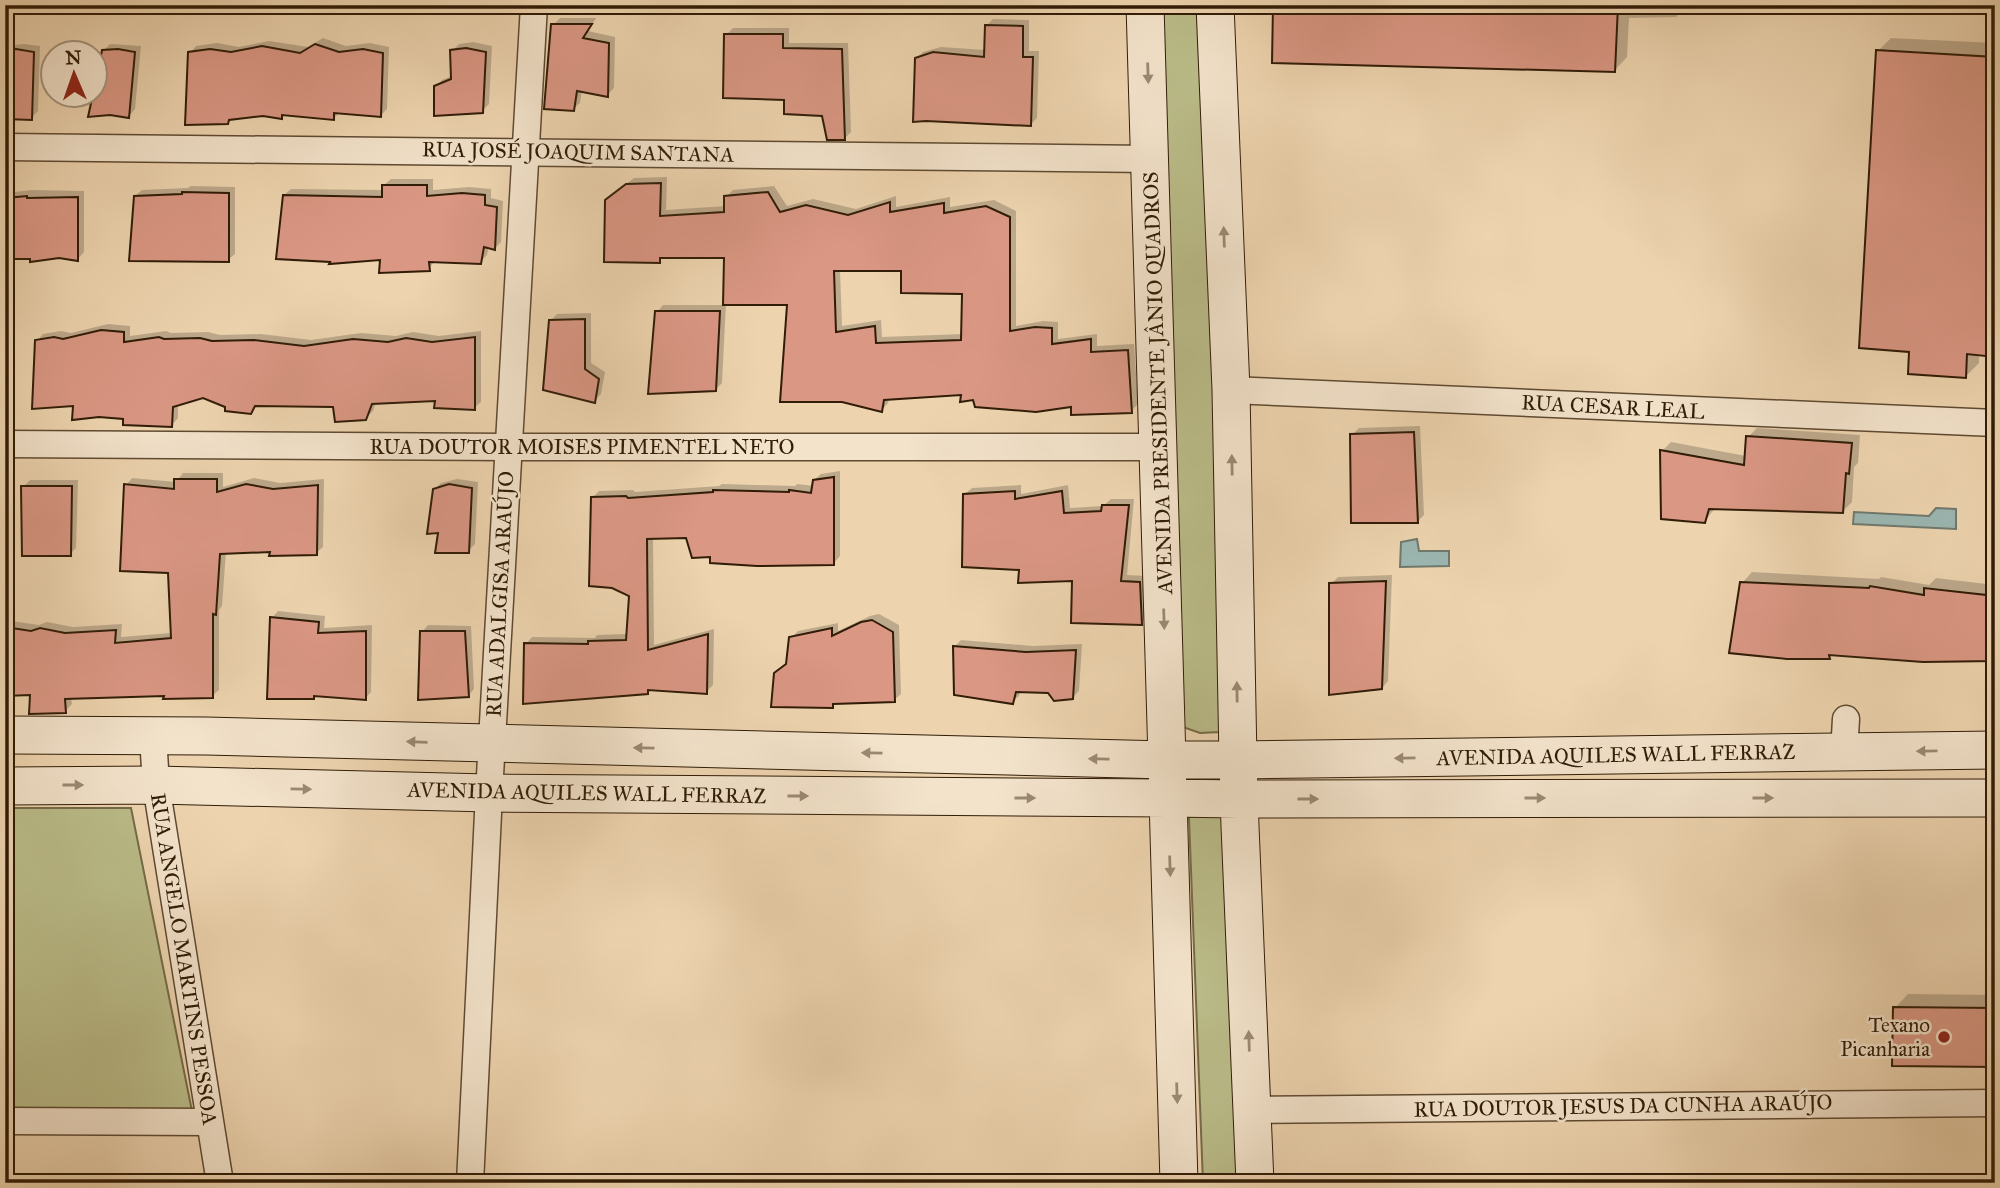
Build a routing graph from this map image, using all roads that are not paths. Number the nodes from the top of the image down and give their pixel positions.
1 (534, 5) edge
2 (1145, 5) edge
3 (1215, 5) edge
4 (5, 147) edge
5 (524, 151) junction
6 (1151, 159) junction
7 (1231, 390) junction
8 (1995, 423) edge
9 (5, 444) edge
10 (508, 447) junction
11 (1159, 447) junction
12 (5, 735) edge
13 (153, 736) junction
14 (492, 744) junction
15 (1995, 750) edge
16 (1238, 760) junction
17 (1167, 761) junction
18 (156, 785) junction
19 (5, 786) edge
20 (489, 793) junction
21 (1168, 798) junction
22 (1239, 799) junction
23 (1995, 799) edge
24 (1995, 1103) edge
25 (1251, 1110) junction
26 (5, 1121) edge
27 (209, 1122) junction
28 (220, 1183) edge
29 (470, 1183) edge
30 (1179, 1183) edge
31 (1255, 1183) edge

1 - 5 street, RUA ADALGISA ARAÚJO
2 -> 6 main road, AVENIDA PRESIDENTE JÂNIO QUADROS
7 -> 3 main road
4 - 5 street, RUA JOSÉ JOAQUIM SANTANA
5 - 6 street, RUA JOSÉ JOAQUIM SANTANA
5 - 10 street, RUA ADALGISA ARAÚJO
6 - 11 main road, AVENIDA PRESIDENTE JÂNIO QUADROS
7 - 8 street, RUA CESAR LEAL
16 -> 7 main road
9 - 10 street, RUA DOUTOR MOISES PIMENTEL NETO
10 - 11 street, RUA DOUTOR MOISES PIMENTEL NETO
10 - 14 street, RUA ADALGISA ARAÚJO
11 -> 17 main road, AVENIDA PRESIDENTE JÂNIO QUADROS
12 - 13 main road
14 -> 13 main road
13 - 18 street, RUA ANGELO MARTINS PESSOA
17 -> 14 main road
14 - 20 street, RUA ADALGISA ARAÚJO
15 -> 16 main road, AVENIDA AQUILES WALL FERRAZ
16 - 17 main road, AVENIDA AQUILES WALL FERRAZ
16 - 22 main road
17 - 21 main road, AVENIDA PRESIDENTE JÂNIO QUADROS
19 -> 18 main road, AVENIDA AQUILES WALL FERRAZ
18 -> 20 main road, AVENIDA AQUILES WALL FERRAZ
18 - 27 street, RUA ANGELO MARTINS PESSOA
20 -> 21 main road, AVENIDA AQUILES WALL FERRAZ
20 - 29 street, RUA ADALGISA ARAÚJO
21 - 22 main road, AVENIDA AQUILES WALL FERRAZ
21 -> 30 main road
22 -> 23 main road, AVENIDA AQUILES WALL FERRAZ
25 -> 22 main road
24 - 25 street, RUA DOUTOR JESUS DA CUNHA ARAÚJO
25 - 31 main road
26 - 27 street
27 - 28 street, RUA ANGELO MARTINS PESSOA

